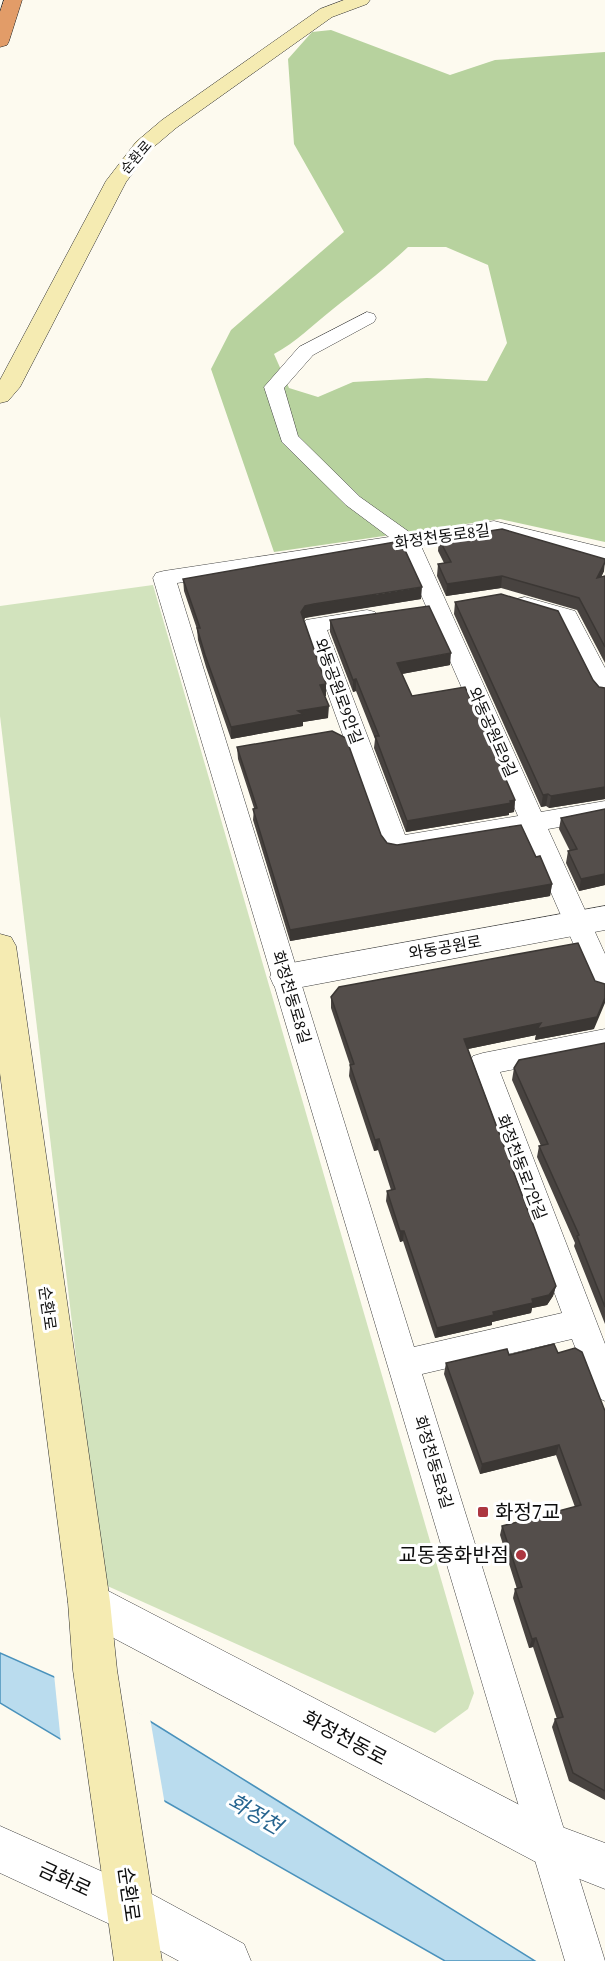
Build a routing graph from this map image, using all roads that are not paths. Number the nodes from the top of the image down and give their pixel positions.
1 (13, 0) edge
2 (344, 0) edge
3 (361, 0) edge
4 (0, 42) edge
5 (367, 318) dead end
6 (0, 366) edge
7 (0, 396) edge
8 (408, 541) junction
9 (605, 555) edge
10 (500, 597) edge
11 (426, 608) junction
12 (604, 689) edge
13 (605, 810) edge
14 (533, 822) junction
15 (591, 920) edge
16 (0, 946) edge
17 (286, 977) junction
18 (605, 984) edge
19 (605, 1040) edge
20 (581, 1323) junction
21 (404, 1364) junction
22 (605, 1386) edge
23 (89, 1602) junction
24 (550, 1845) junction
25 (0, 1848) edge
26 (605, 1866) edge
27 (131, 1909) junction
28 (138, 1961) edge
29 (226, 1961) edge
30 (585, 1961) edge

1 - 4 highway
2 - 6 main road, 순환로
3 - 7 main road, 순환로
5 - 8 street
8 - 9 street, 화정천동로8길
8 - 11 street, 와동공원로9길
8 - 17 street, 화정천동로8길
10 - 12 street
11 - 14 street, 와동공원로9길
11 - 14 street, 와동공원로9안길
13 - 14 street, 와동공원로9안길
14 - 15 street, 와동공원로9길
15 - 17 street, 와동공원로
15 - 18 street, 와동공원로9길
16 - 23 main road, 순환로
17 - 21 street, 화정천동로8길
19 - 20 street, 화정천동로7안길
20 - 21 street
20 - 22 street, 화정천동로7안길
21 - 24 street, 화정천동로8길
23 - 24 street, 화정천동로
23 - 27 main road, 순환로
24 - 26 street, 화정천동로
24 - 30 street, 화정천동로8길
25 - 27 street, 금화로
27 - 28 main road, 순환로
27 - 29 street, 금화로

